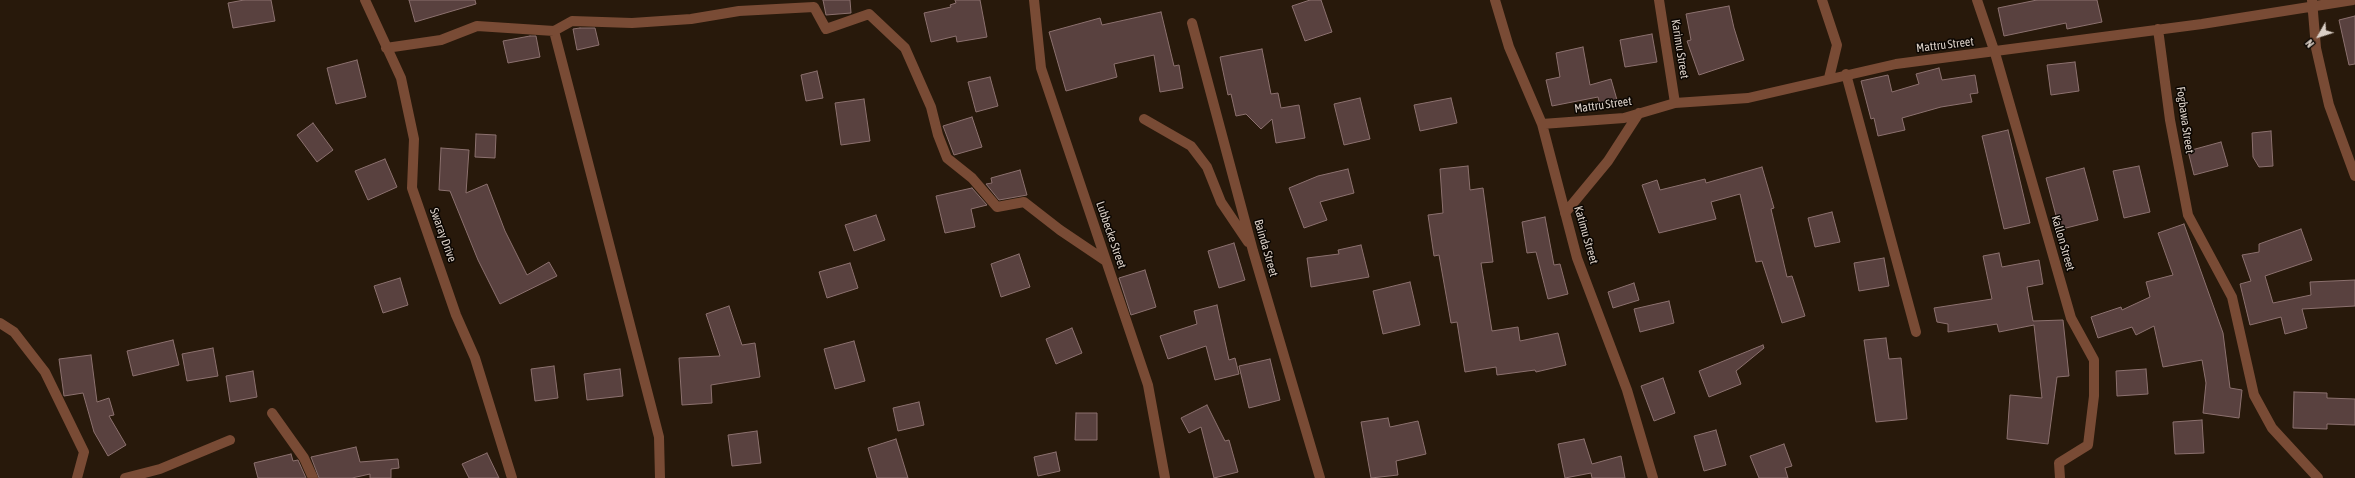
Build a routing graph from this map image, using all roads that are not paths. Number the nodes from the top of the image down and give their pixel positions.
1 (365, 0) edge
2 (1034, 0) edge
3 (1495, 0) edge
4 (1659, 0) edge
5 (1822, 0) edge
6 (1977, 0) edge
7 (2353, 0) edge
8 (2312, 3) edge
9 (1192, 23) dead end
10 (2158, 29) junction
11 (554, 31) junction
12 (386, 48) junction
13 (1994, 53) junction
14 (1846, 74) junction
15 (1829, 78) junction
16 (1675, 102) junction
17 (1640, 113) junction
18 (1144, 119) dead end
19 (1542, 124) junction
20 (2355, 176) edge
21 (1565, 213) junction
22 (1253, 251) junction
23 (1106, 261) junction
24 (0, 323) edge
25 (1916, 332) dead end
26 (272, 413) dead end
27 (230, 440) dead end
28 (77, 478) edge
29 (125, 478) edge
30 (313, 478) edge
31 (512, 478) edge
32 (660, 478) edge
33 (1165, 478) edge
34 (1320, 478) edge
35 (1653, 478) edge
36 (2060, 478) edge
37 (2318, 478) edge

1 - 12 street, Swaray Drive
2 - 23 street, Lubbecke Street
3 - 19 street, Katimu Street
4 - 16 street, Karimu Street
5 - 15 street
6 - 13 street, Kallon Street
7 - 8 street, Mattru Street
8 - 10 street, Mattru Street
8 - 20 street
9 - 22 street, Bainda Street
10 - 13 street, Mattru Street
10 - 37 street, Fogbawa Street
11 - 12 street
11 - 23 street
11 - 32 street
12 - 31 street, Swaray Drive
13 - 14 street, Mattru Street
13 - 36 street, Kallon Street
14 - 15 street, Mattru Street
14 - 25 street
15 - 16 street, Mattru Street
16 - 17 street, Mattru Street
17 - 19 street, Mattru Street
17 - 21 street
18 - 22 street
19 - 21 street, Katimu Street
21 - 35 street, Katimu Street
22 - 34 street, Bainda Street
23 - 33 street, Lubbecke Street
24 - 28 street
26 - 30 street
27 - 29 street

